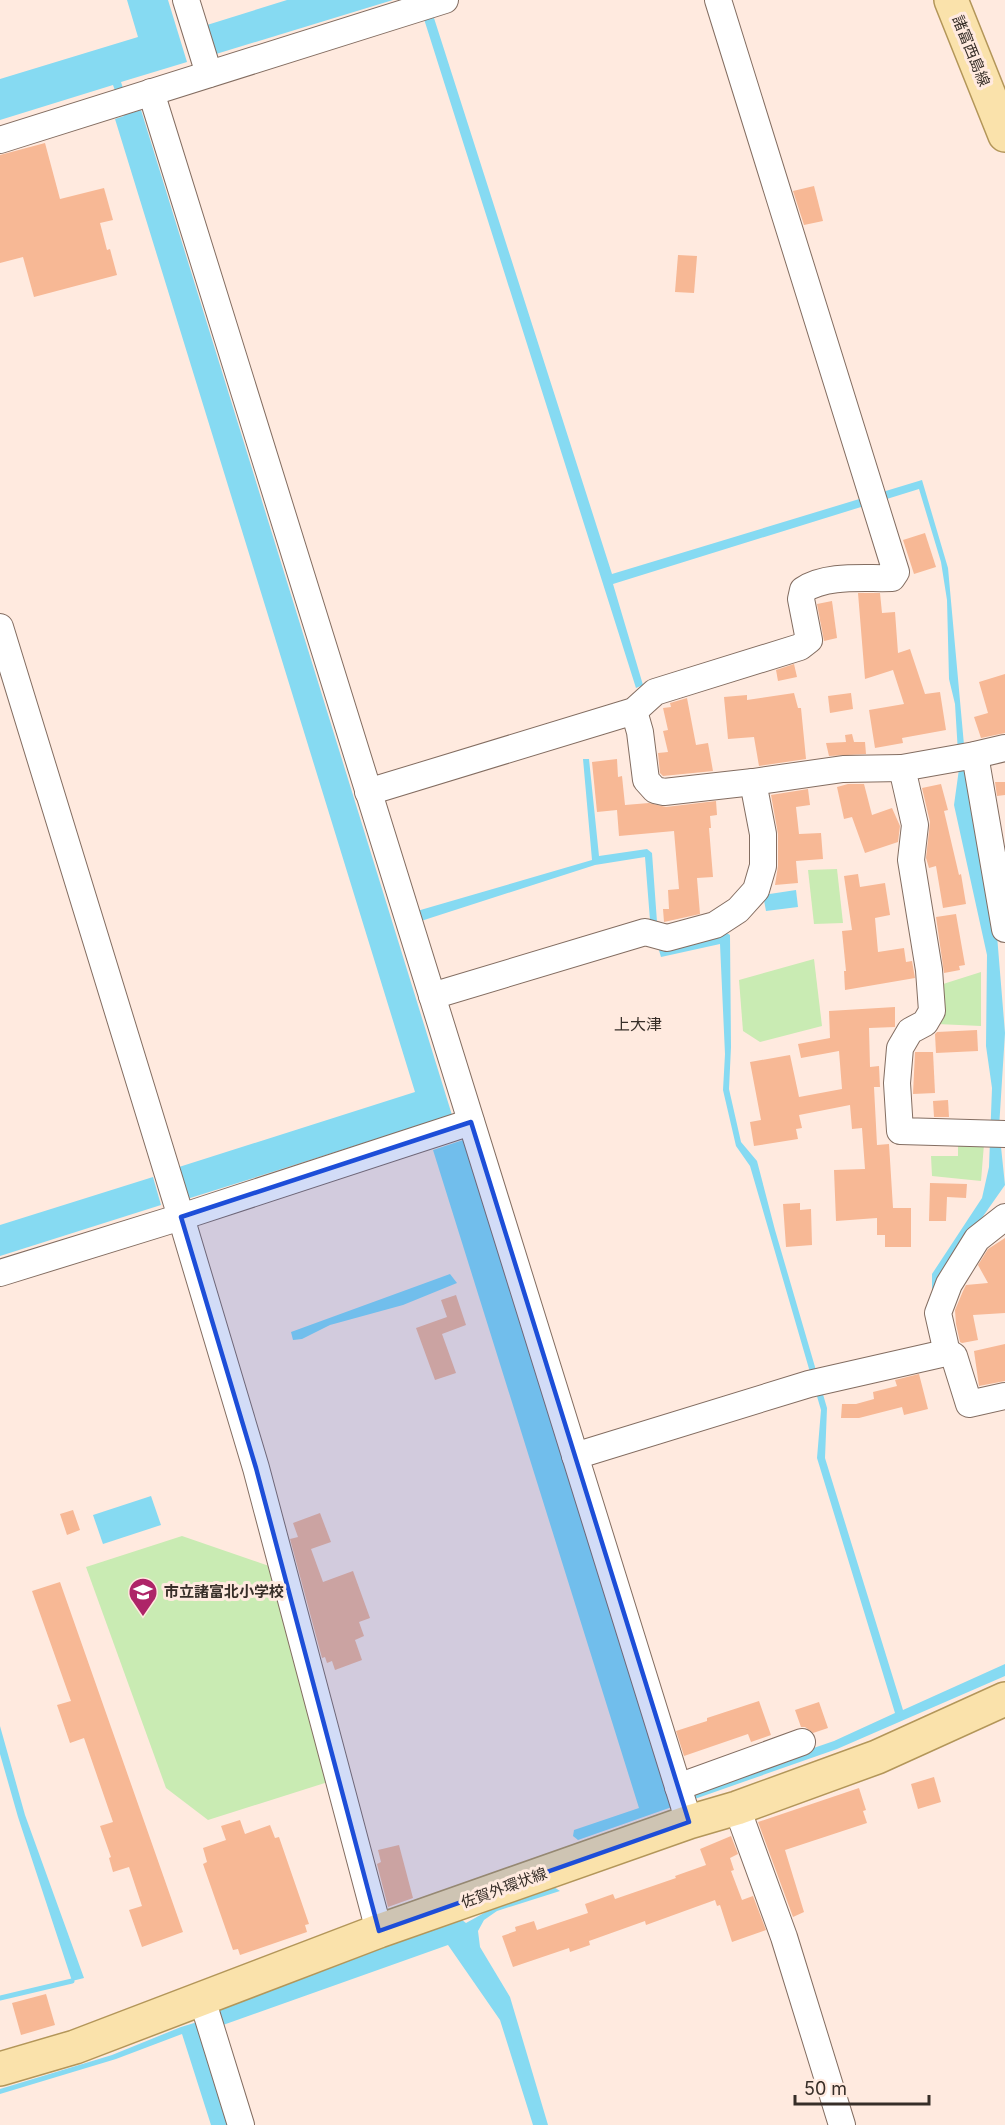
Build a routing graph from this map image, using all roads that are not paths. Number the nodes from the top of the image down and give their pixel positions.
1 (186, 0) edge
2 (445, 0) edge
3 (718, 0) edge
4 (951, 0) edge
5 (209, 74) junction
6 (134, 98) junction
7 (1005, 135) edge
8 (0, 140) edge
9 (0, 627) edge
10 (634, 711) junction
11 (1005, 748) edge
12 (966, 757) junction
13 (902, 768) junction
14 (753, 782) junction
15 (368, 792) junction
16 (1005, 929) edge
17 (432, 996) junction
18 (471, 1122) junction
19 (998, 1135) edge
20 (182, 1217) junction
21 (1005, 1217) edge
22 (0, 1273) edge
23 (943, 1349) junction
24 (1005, 1396) edge
25 (575, 1456) junction
26 (1005, 1699) edge
27 (802, 1742) dead end
28 (683, 1801) junction
29 (737, 1808) junction
30 (379, 1931) junction
31 (207, 2015) junction
32 (0, 2069) edge
33 (241, 2125) edge
34 (842, 2125) edge

1 - 5 street
2 - 5 street
3 - 10 street
4 - 7 main road, 諸富西島線
5 - 6 street
6 - 8 street
6 - 15 street
9 - 20 street
10 - 14 street
10 - 15 street
11 - 12 street
12 - 13 street
12 - 16 street
13 - 14 street
13 - 19 street
14 - 17 street
15 - 17 street
17 - 18 street
18 - 20 street
18 - 25 street
20 - 22 street
20 - 30 street
21 - 23 street
23 - 24 street
23 - 25 street
25 - 28 street
26 - 29 main road, 佐賀外環状線
27 - 28 street
28 - 29 main road, 佐賀外環状線
28 - 30 main road, 佐賀外環状線
29 - 34 street
30 - 31 main road, 佐賀外環状線
31 - 32 main road, 佐賀外環状線
31 - 33 street

